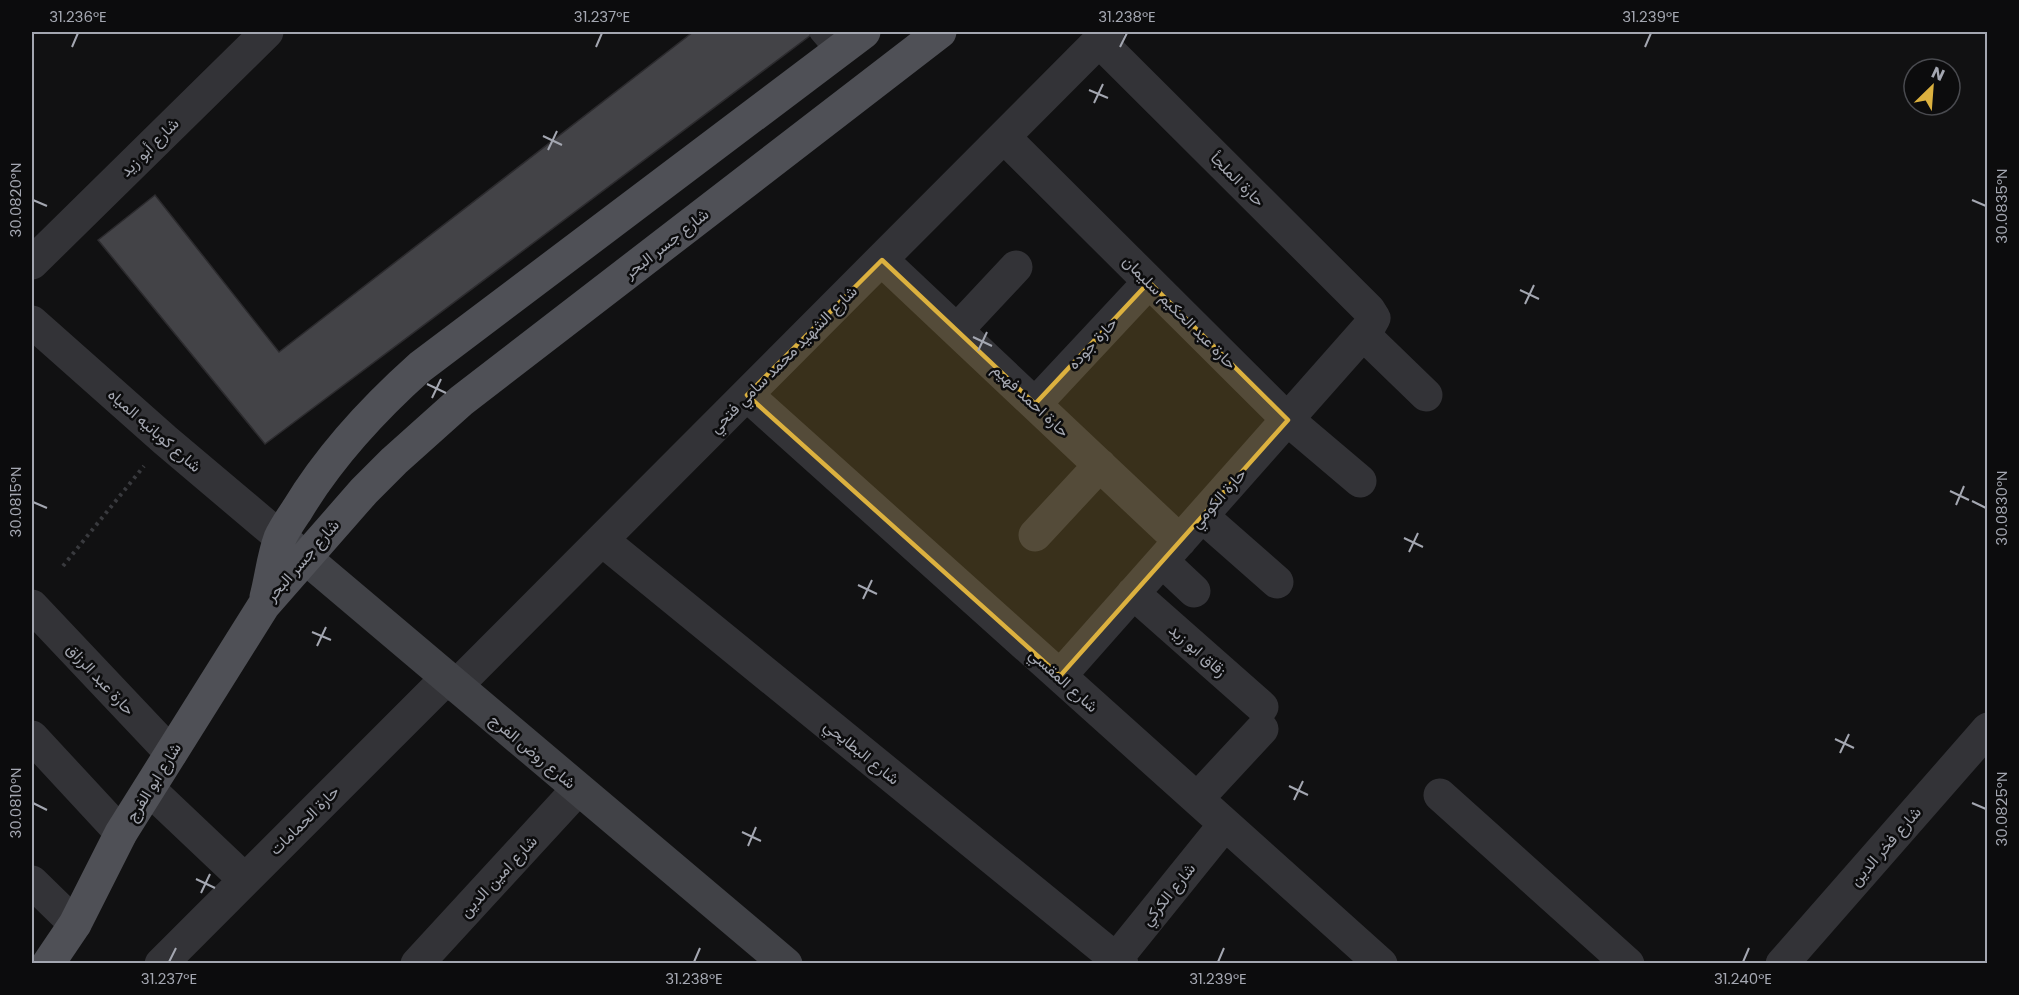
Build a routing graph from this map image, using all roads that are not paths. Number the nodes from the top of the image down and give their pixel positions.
1 (267, 32) edge
2 (864, 32) edge
3 (940, 32) edge
4 (1104, 37) edge
5 (828, 42) edge
6 (1004, 137) junction
7 (882, 260) junction
8 (32, 263) edge
9 (1016, 267) dead end
10 (1149, 282) junction
11 (32, 322) edge
12 (1368, 326) junction
13 (957, 330) junction
14 (747, 395) junction
15 (1426, 395) dead end
16 (1035, 404) junction
17 (1288, 420) junction
18 (1100, 465) junction
19 (1360, 481) dead end
20 (1202, 516) junction
21 (1035, 535) dead end
22 (602, 540) junction
23 (292, 548) junction
24 (1171, 551) junction
25 (1277, 582) dead end
26 (1194, 591) dead end
27 (1133, 593) junction
28 (264, 604) joint
29 (32, 606) edge
30 (1060, 676) junction
31 (452, 682) junction
32 (1988, 729) edge
33 (32, 736) edge
34 (171, 753) junction
35 (149, 789) junction
36 (578, 789) junction
37 (1440, 795) dead end
38 (1197, 799) junction
39 (1225, 824) junction
40 (121, 833) junction
41 (244, 879) junction
42 (32, 882) edge
43 (75, 924) junction
44 (1117, 962) edge
45 (48, 963) edge
46 (161, 963) edge
47 (417, 963) edge
48 (786, 963) edge
49 (1381, 963) edge
50 (1628, 963) edge
51 (1782, 963) edge

1 - 8 street, شارع أبو زيد
2 - 5 main road, شارع جسر البحر
3 - 23 main road, شارع جسر البحر
4 - 6 street, شارع الشهيد محمد سامي فتحي
4 - 12 street, حارة الملجأ
5 - 23 main road, شارع جسر البحر
6 - 7 street, شارع الشهيد محمد سامي فتحي
6 - 10 street, حارة عبد الحكيم سليمان
7 - 13 street, حارة احمد فهيم
7 - 14 street, شارع الشهيد محمد سامي فتحي
9 - 13 street
10 - 16 street, حارة جوده
10 - 17 street, حارة عبد الحكيم سليمان
11 - 23 street, شارع كوبانيه المياه
12 - 15 street, حارة الملجأ
12 - 17 street, حارة الكومي
13 - 16 street, حارة احمد فهيم
14 - 22 street, شارع الشهيد محمد سامي فتحي
14 - 30 street, شارع المقسي
16 - 18 street, حارة احمد فهيم
17 - 19 street, حارة عبد الحكيم سليمان
17 - 20 street, حارة الكومي
18 - 21 street
18 - 24 street, حارة احمد فهيم
20 - 24 street, حارة الكومي
20 - 25 street
22 - 31 street, شارع الشهيد محمد سامي فتحي
22 - 44 street, شارع البطايحي
23 - 28 main road, شارع جسر البحر
23 - 31 street, شارع روض الفرج
24 - 26 street, حارة احمد فهيم
24 - 27 street, حارة الكومي
27 - 30 street, حارة الكومي
27 - 38 street, زقاق ابو زيد
28 - 34 main road, شارع ابو الفرج
29 - 34 street, حارة عبد الرزاق
30 - 38 street, شارع المقسي
31 - 36 street, شارع روض الفرج
31 - 41 street, حارة الحمامات
32 - 51 street, شارع فخر الدين
33 - 40 street
34 - 35 main road, شارع ابو الفرج
35 - 40 main road, شارع ابو الفرج
35 - 41 street
36 - 47 street, شارع امين الدين
36 - 48 street, شارع روض الفرج
37 - 50 street
38 - 39 street, شارع المقسي
39 - 44 street, شارع الكركي
39 - 49 street, شارع المقسي
40 - 43 main road, شارع ابو الفرج
41 - 46 street, حارة الحمامات
42 - 43 street
43 - 45 main road, شارع ابو الفرج

